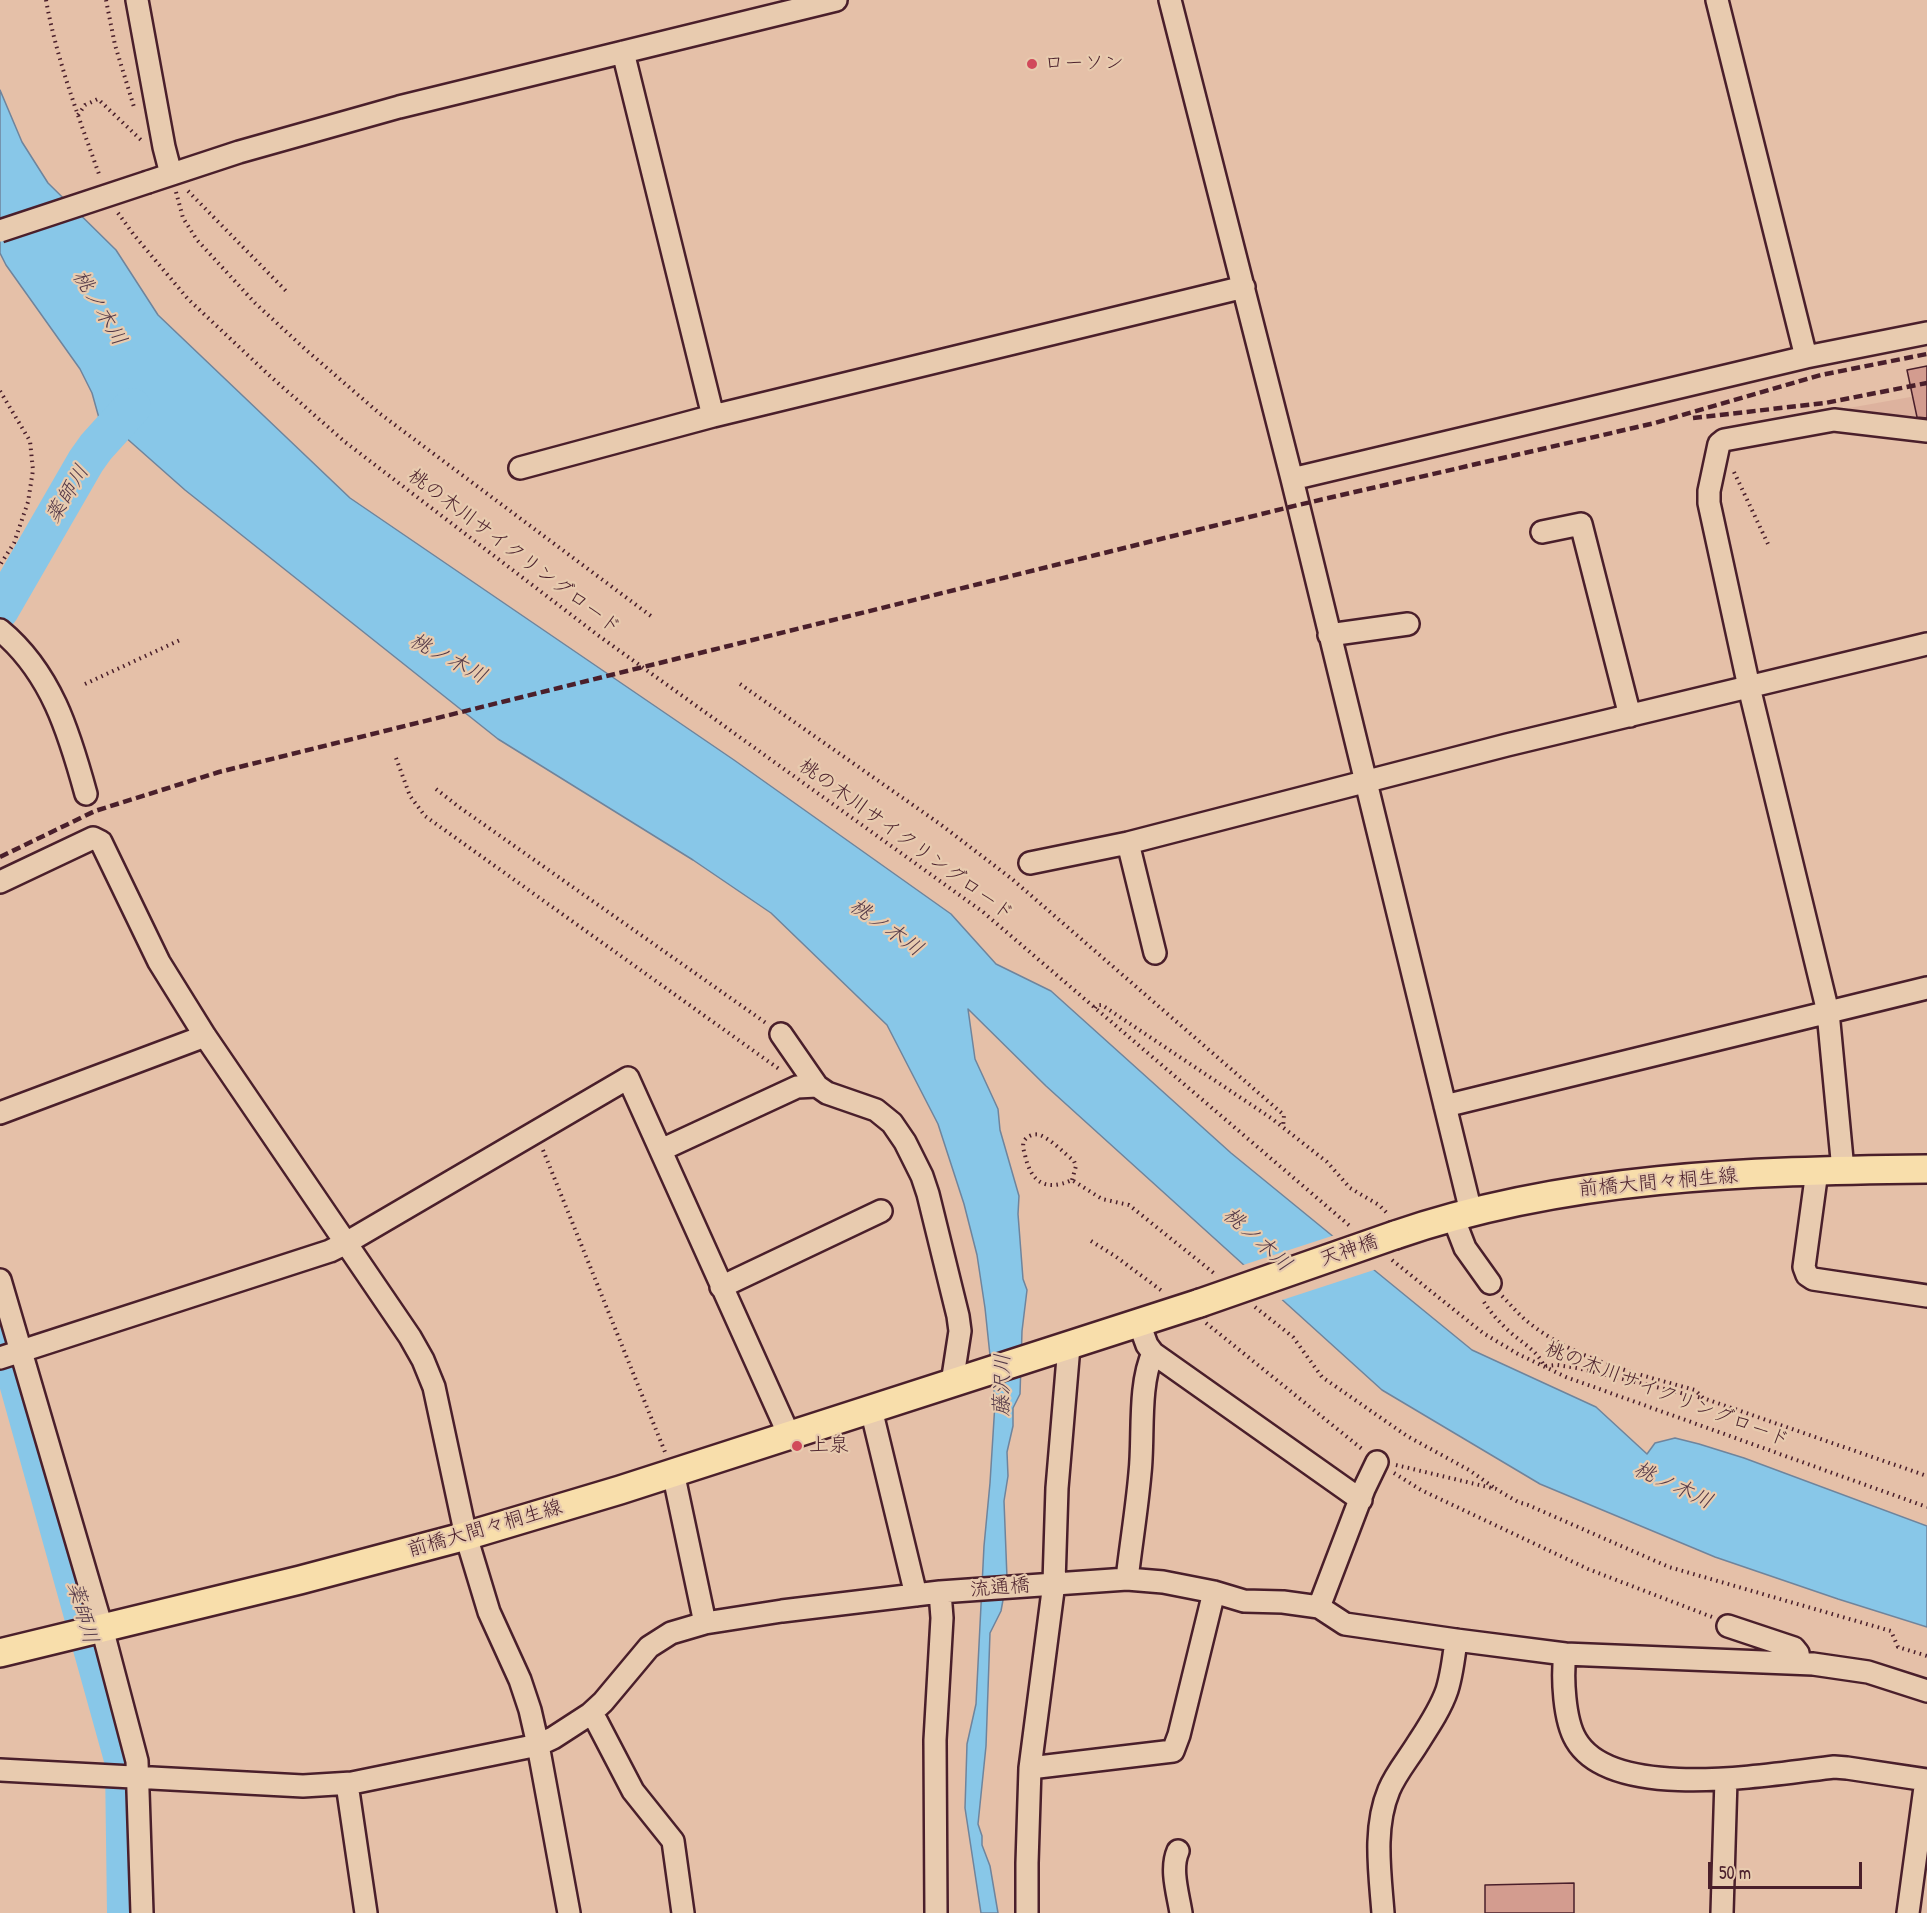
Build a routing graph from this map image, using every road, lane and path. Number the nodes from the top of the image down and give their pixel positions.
1 (46, 0) edge
2 (137, 0) edge
3 (836, 0) edge
4 (1170, 0) edge
5 (1717, 0) edge
6 (623, 52) junction
7 (77, 115) junction
8 (142, 140) dead end
9 (171, 174) junction
10 (105, 186) dead end
11 (114, 205) dead end
12 (0, 231) edge
13 (1244, 287) junction
14 (287, 292) dead end
15 (1927, 333) edge
16 (1806, 357) junction
17 (0, 392) edge
18 (713, 416) junction
19 (1927, 431) edge
20 (1717, 454) junction
21 (520, 468) dead end
22 (1292, 479) junction
23 (1542, 532) dead end
24 (1768, 544) dead end
25 (0, 565) edge
26 (651, 616) dead end
27 (1408, 624) dead end
28 (4, 634) edge
29 (1329, 635) junction
30 (180, 640) dead end
31 (1927, 644) edge
32 (85, 684) dead end
33 (740, 684) dead end
34 (1749, 687) junction
35 (1630, 716) junction
36 (396, 758) dead end
37 (1366, 780) junction
38 (436, 789) dead end
39 (86, 794) dead end
40 (1128, 843) junction
41 (1030, 863) dead end
42 (0, 882) edge
43 (1155, 953) dead end
44 (1927, 988) edge
45 (1095, 1008) junction
46 (1828, 1012) junction
47 (782, 1034) joint
48 (204, 1036) junction
49 (810, 1086) junction
50 (1445, 1106) junction
51 (0, 1113) edge
52 (1283, 1127) junction
53 (536, 1132) junction
54 (661, 1150) junction
55 (1927, 1169) edge
56 (1830, 1170) junction
57 (881, 1211) dead end
58 (1462, 1214) junction
59 (1359, 1234) dead end
60 (1390, 1235) junction
61 (1091, 1241) dead end
62 (346, 1243) junction
63 (0, 1280) edge
64 (721, 1287) junction
65 (1485, 1289) junction
66 (1927, 1296) edge
67 (1192, 1305) junction
68 (1139, 1323) junction
69 (1065, 1347) junction
70 (21, 1351) junction
71 (1152, 1353) junction
72 (0, 1358) edge
73 (1544, 1366) junction
74 (957, 1382) junction
75 (1703, 1398) junction
76 (871, 1409) junction
77 (789, 1435) junction
78 (673, 1472) junction
79 (1927, 1476) edge
80 (1368, 1482) junction
81 (1927, 1508) edge
82 (466, 1536) junction
83 (1127, 1579) junction
84 (1050, 1583) junction
85 (947, 1592) junction
86 (1214, 1592) junction
87 (916, 1595) junction
88 (1318, 1607) junction
89 (705, 1623) junction
90 (1728, 1626) joint
91 (102, 1629) junction
92 (1456, 1640) junction
93 (0, 1653) edge
94 (1565, 1654) junction
95 (1927, 1656) edge
96 (1800, 1663) junction
97 (1927, 1691) edge
98 (590, 1714) junction
99 (538, 1745) junction
100 (1030, 1768) junction
101 (0, 1770) edge
102 (138, 1777) junction
103 (1726, 1779) junction
104 (1927, 1780) edge
105 (347, 1784) junction
106 (1178, 1851) dead end
107 (142, 1913) edge
108 (366, 1913) edge
109 (569, 1913) edge
110 (683, 1913) edge
111 (936, 1913) edge
112 (1027, 1913) edge
113 (1181, 1913) edge
114 (1383, 1913) edge
115 (1722, 1913) edge
116 (1908, 1913) edge

1 - 7 path
2 - 9 street
3 - 6 street
4 - 13 street
5 - 16 street
6 - 9 street
6 - 18 street
7 - 8 path
7 - 10 path
9 - 12 street, bridge
9 - 14 path
9 - 26 path
11 - 45 path, 桃の木川サイクリングロード
13 - 18 street
13 - 22 street
15 - 16 street
16 - 22 street
17 - 25 path
18 - 21 street
19 - 20 street
20 - 24 path
20 - 34 street
22 - 29 street
23 - 35 street
27 - 29 street
28 - 39 street
29 - 37 street
30 - 32 path
31 - 34 street
33 - 52 path
34 - 35 street
34 - 46 street
35 - 37 street
36 - 49 path
37 - 40 street
37 - 50 street
38 - 47 path
40 - 41 street
40 - 43 street
42 - 48 street
44 - 46 street
45 - 52 path, 桃の木川サイクリングロード
45 - 59 path, 桃の木川サイクリングロード
46 - 50 street
46 - 56 street
47 - 49 street
48 - 51 street
48 - 62 street
49 - 54 street
49 - 74 street
50 - 58 street
52 - 60 path, 桃の木川サイクリングロード
53 - 54 street
53 - 62 street
53 - 78 path
54 - 64 street
55 - 56 main road, 前橋大間々桐生線
56 - 58 main road, 前橋大間々桐生線
56 - 66 street
57 - 64 street
58 - 60 main road, 前橋大間々桐生線
58 - 65 street
60 - 67 main road, 天神橋, bridge
60 - 73 path, 桃の木川サイクリングロード
61 - 67 path
62 - 70 street
62 - 82 street
63 - 70 street
64 - 77 street
65 - 73 path
65 - 75 path
67 - 68 main road
67 - 80 path
68 - 69 main road
68 - 71 street
69 - 74 main road, 前橋大間々桐生線
69 - 84 street
70 - 72 street
70 - 91 street
71 - 80 street
71 - 83 street
73 - 75 path
73 - 81 path, 桃の木川サイクリングロード
74 - 76 main road, 前橋大間々桐生線
75 - 79 path
76 - 77 main road, 前橋大間々桐生線
76 - 87 street
77 - 78 main road, 前橋大間々桐生線
78 - 82 main road, 前橋大間々桐生線
78 - 89 street
80 - 88 street
80 - 90 path
80 - 95 path
82 - 91 main road, 前橋大間々桐生線
82 - 99 street
83 - 84 street, 流通橋
83 - 86 street, 流通橋
84 - 85 street, 流通橋
84 - 100 street
85 - 87 street, 流通橋
85 - 111 street
86 - 88 street, 流通橋
86 - 100 street
87 - 89 street, 流通橋
88 - 92 street
89 - 98 street, 流通橋
90 - 96 street
91 - 93 main road, 前橋大間々桐生線
91 - 102 street
92 - 94 street
92 - 114 street
94 - 96 street
94 - 103 street
96 - 97 street
98 - 99 street, 流通橋
98 - 110 street
99 - 105 street, 流通橋
99 - 109 street
100 - 112 street
101 - 102 street, 流通橋
102 - 105 street, 流通橋
102 - 107 street
103 - 104 street
103 - 115 street
104 - 116 street
105 - 108 street
106 - 113 street

